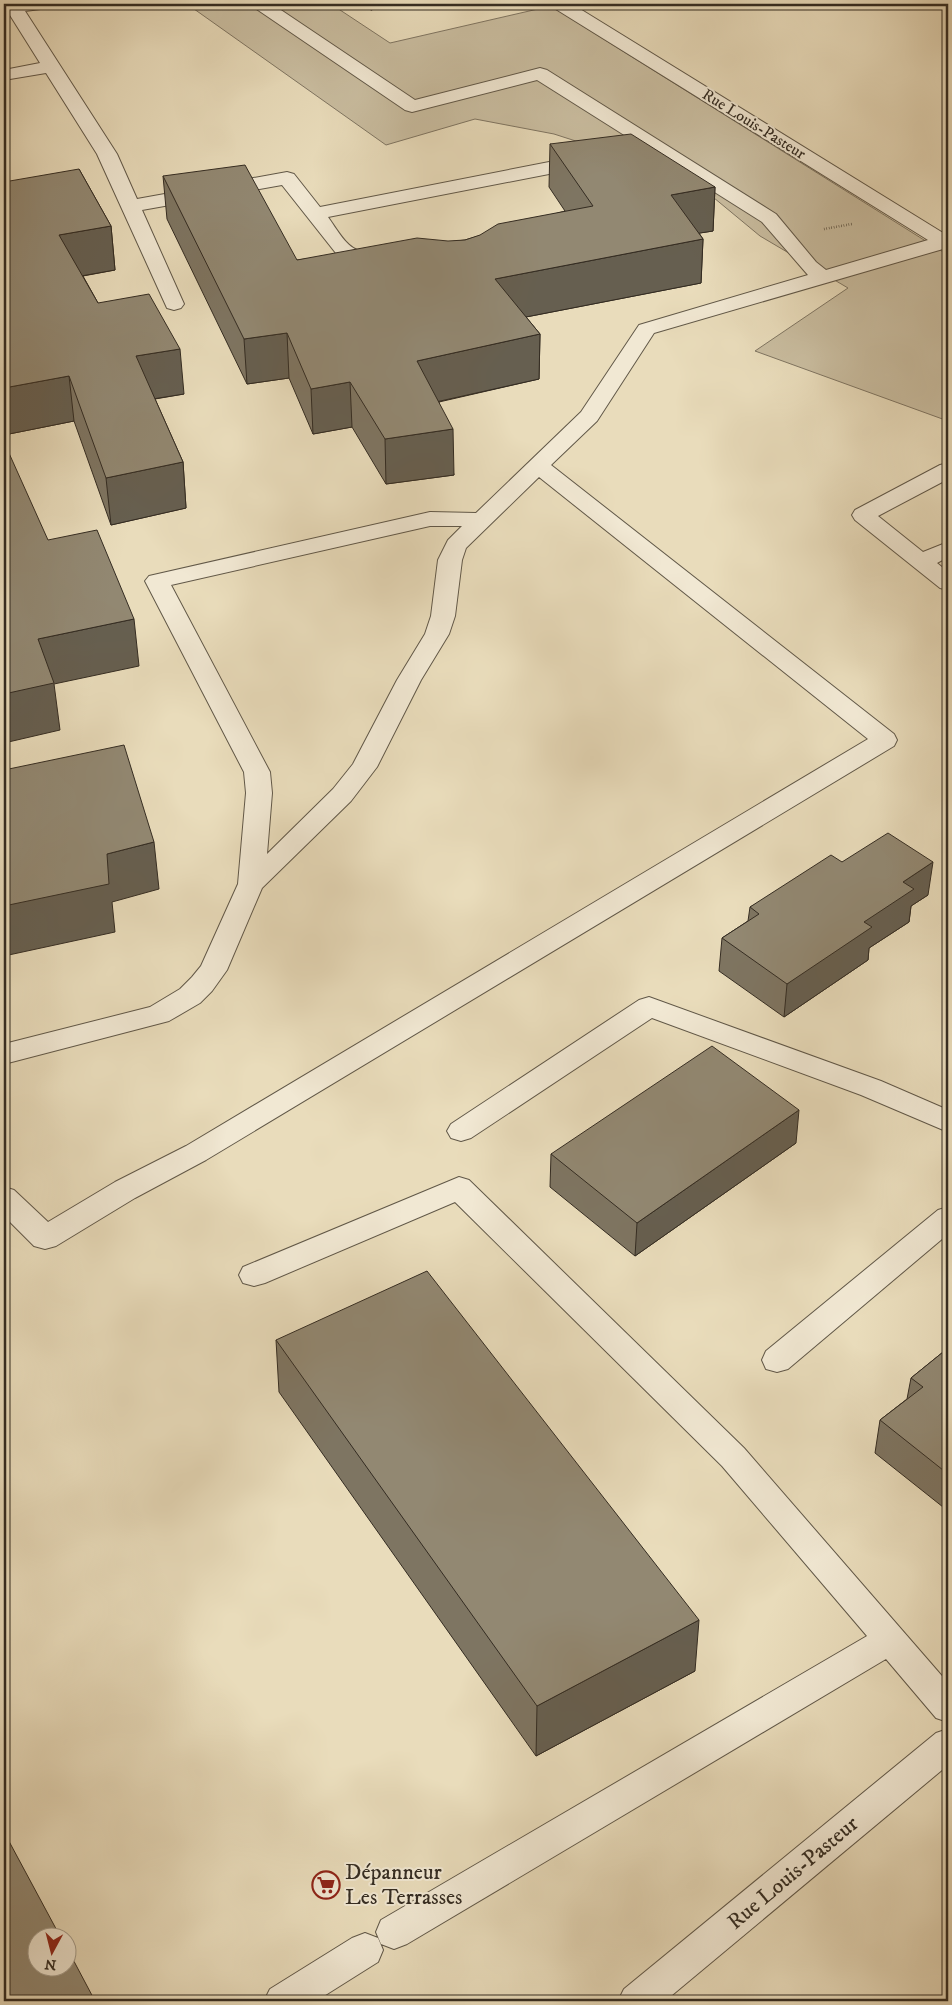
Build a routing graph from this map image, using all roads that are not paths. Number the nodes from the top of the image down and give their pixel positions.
1 (42, 4) edge
2 (261, 4) edge
3 (560, 4) edge
4 (10, 5) edge
5 (52, 66) junction
6 (4, 75) edge
7 (656, 148) junction
8 (627, 153) edge
9 (608, 157) edge
10 (130, 206) junction
11 (314, 214) junction
12 (946, 243) edge
13 (392, 258) edge
14 (823, 278) junction
15 (174, 304) dead end
16 (538, 466) junction
17 (948, 470) edge
18 (481, 520) junction
19 (948, 549) edge
20 (922, 561) junction
21 (948, 583) edge
22 (258, 810) junction
23 (293, 842) junction
24 (251, 884) junction
25 (4, 1054) edge
26 (948, 1122) edge
27 (461, 1131) dead end
28 (4, 1198) edge
29 (948, 1218) edge
30 (254, 1275) dead end
31 (777, 1360) dead end
32 (890, 1640) junction
33 (948, 1707) edge
34 (948, 1744) edge
35 (282, 2001) edge
36 (637, 2001) edge

1 - 4 street
2 - 7 street
3 - 12 street, Rue Louis-Pasteur
4 - 5 street
5 - 6 street
5 - 10 street
7 - 8 street
7 - 14 street
9 - 11 street
10 - 11 street
10 - 15 street
11 - 13 street
12 - 14 street
14 - 16 street
16 - 18 street
16 - 28 street
17 - 20 street
18 - 22 street
18 - 23 street
19 - 20 street
20 - 21 street
22 - 23 street
22 - 24 street
23 - 24 street
24 - 25 street
26 - 27 street
29 - 31 street
30 - 32 street
32 - 33 street
32 - 35 street
34 - 36 street, Rue Louis-Pasteur

